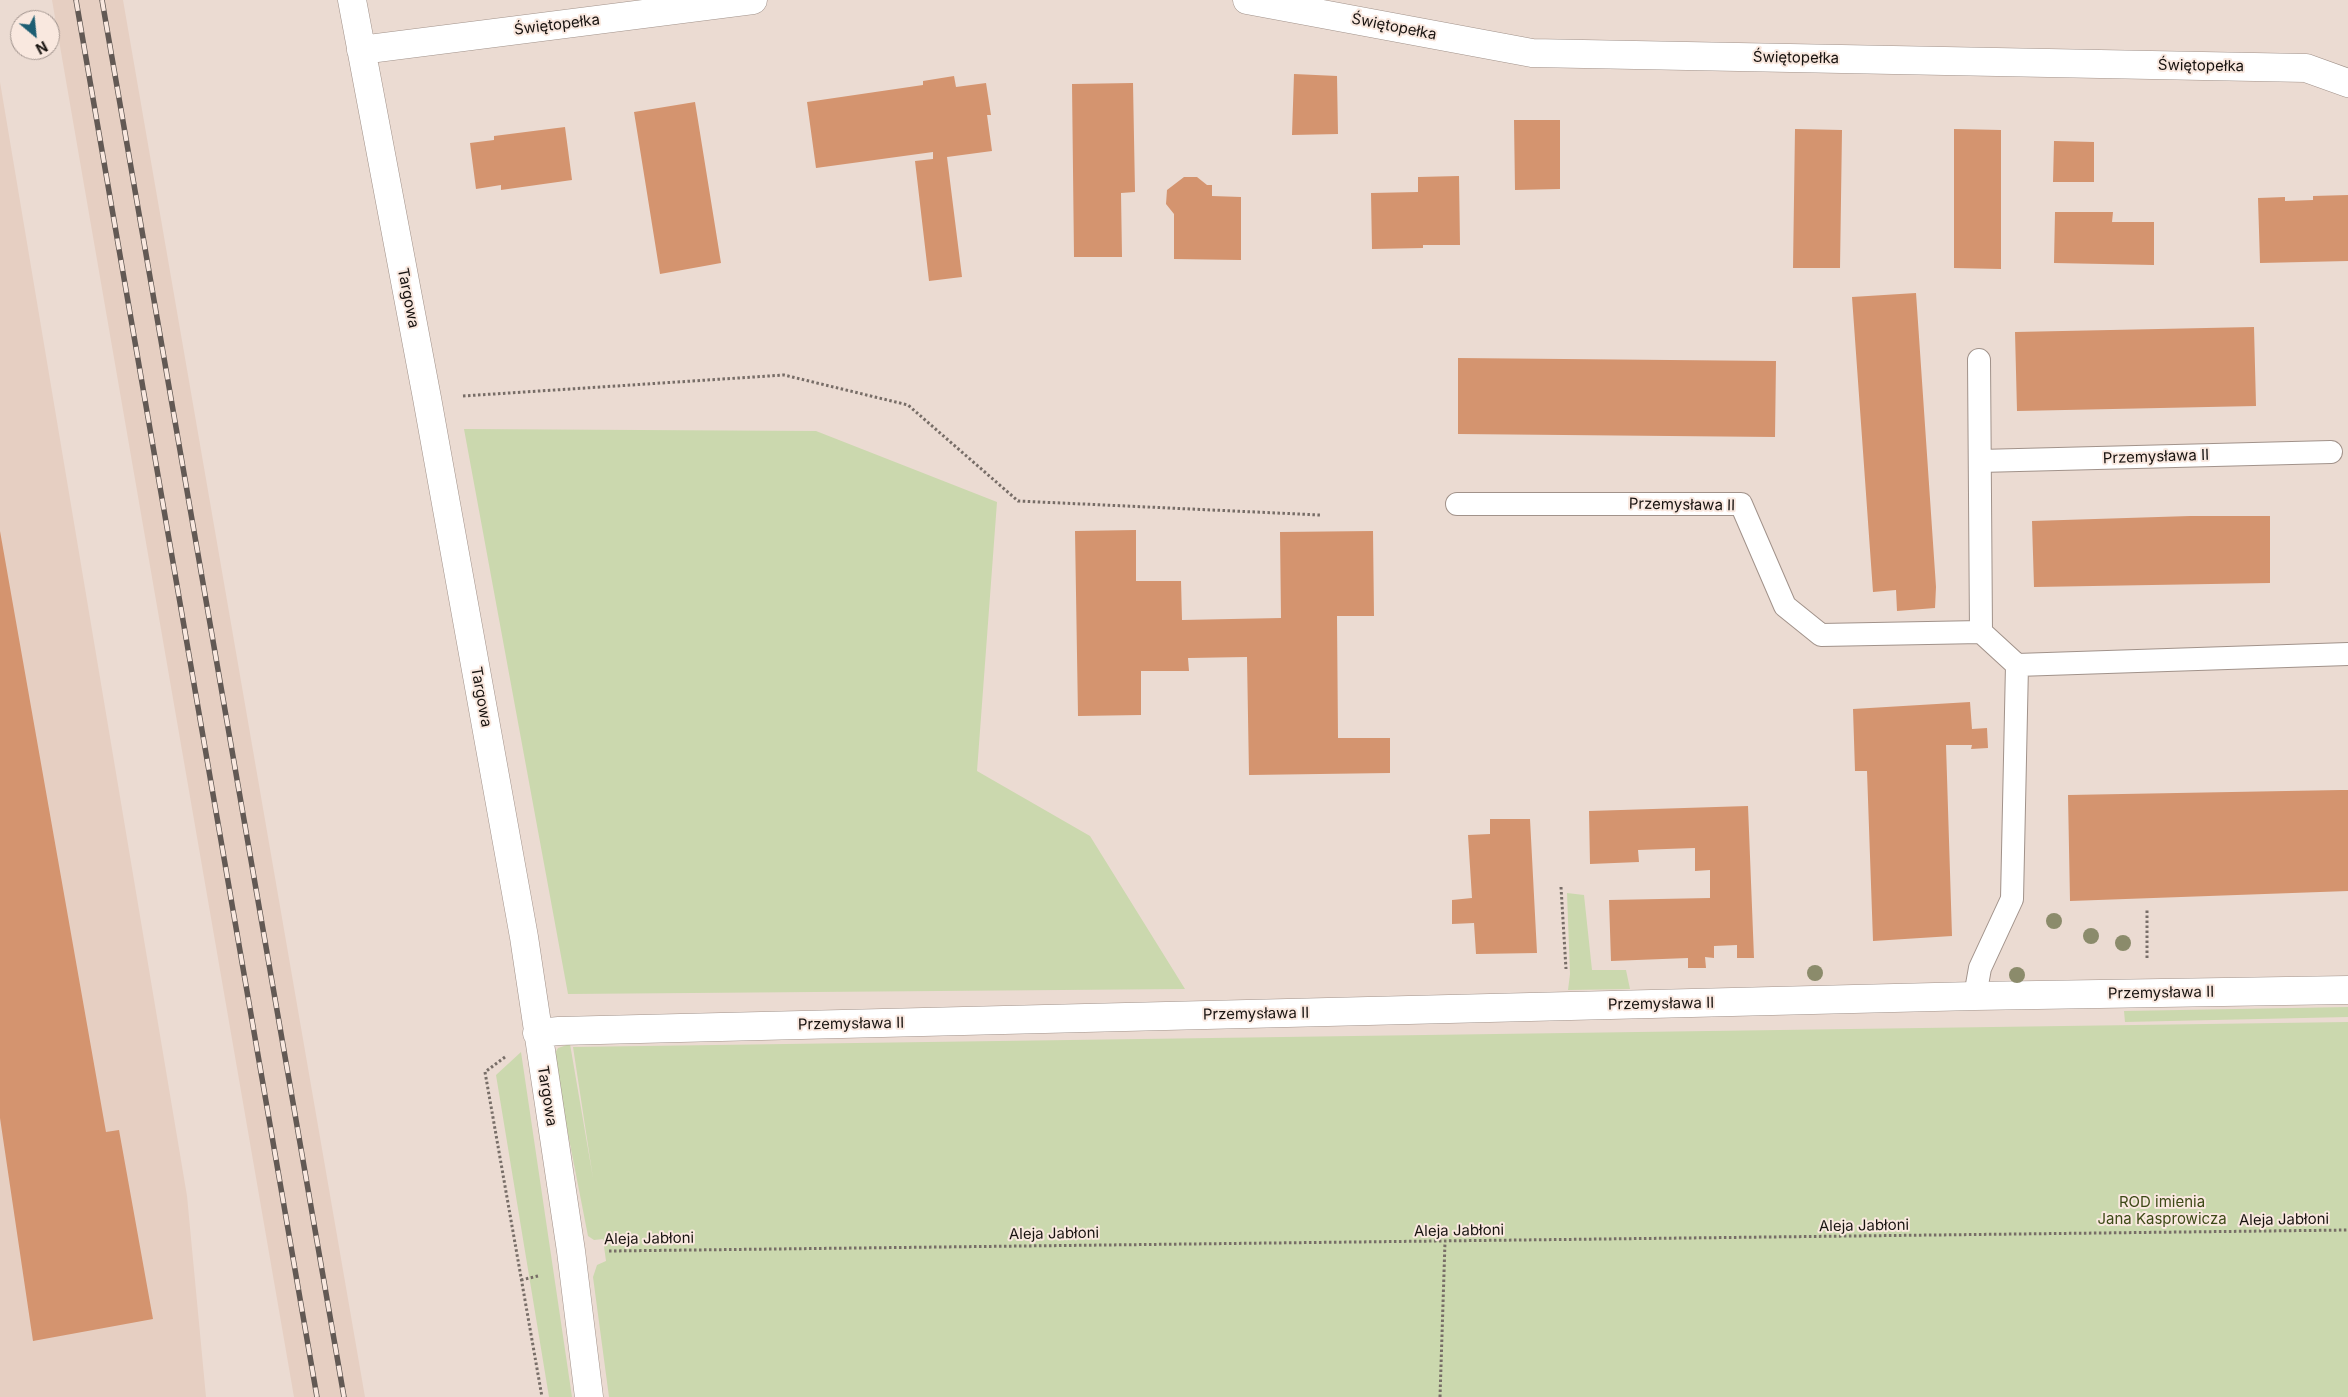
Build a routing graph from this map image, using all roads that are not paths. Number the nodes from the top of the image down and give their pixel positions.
1 (352, 0) edge
2 (753, 0) edge
3 (1247, 0) edge
4 (361, 50) junction
5 (2348, 83) edge
6 (1979, 360) dead end
7 (2332, 452) dead end
8 (1980, 462) junction
9 (1457, 504) dead end
10 (1981, 632) junction
11 (2348, 654) edge
12 (2017, 666) junction
13 (2348, 990) edge
14 (1975, 996) junction
15 (537, 1034) junction
16 (589, 1397) edge

1 - 4 street, Targowa
2 - 4 street, Świętopełka
3 - 5 street, Świętopełka
4 - 15 street, Targowa
6 - 8 lane
7 - 8 lane, Przemysława II
8 - 10 lane
9 - 10 lane, Przemysława II
10 - 12 lane
11 - 12 lane
12 - 14 lane
13 - 14 street, Przemysława II
14 - 15 street, Przemysława II
15 - 16 street, Targowa

